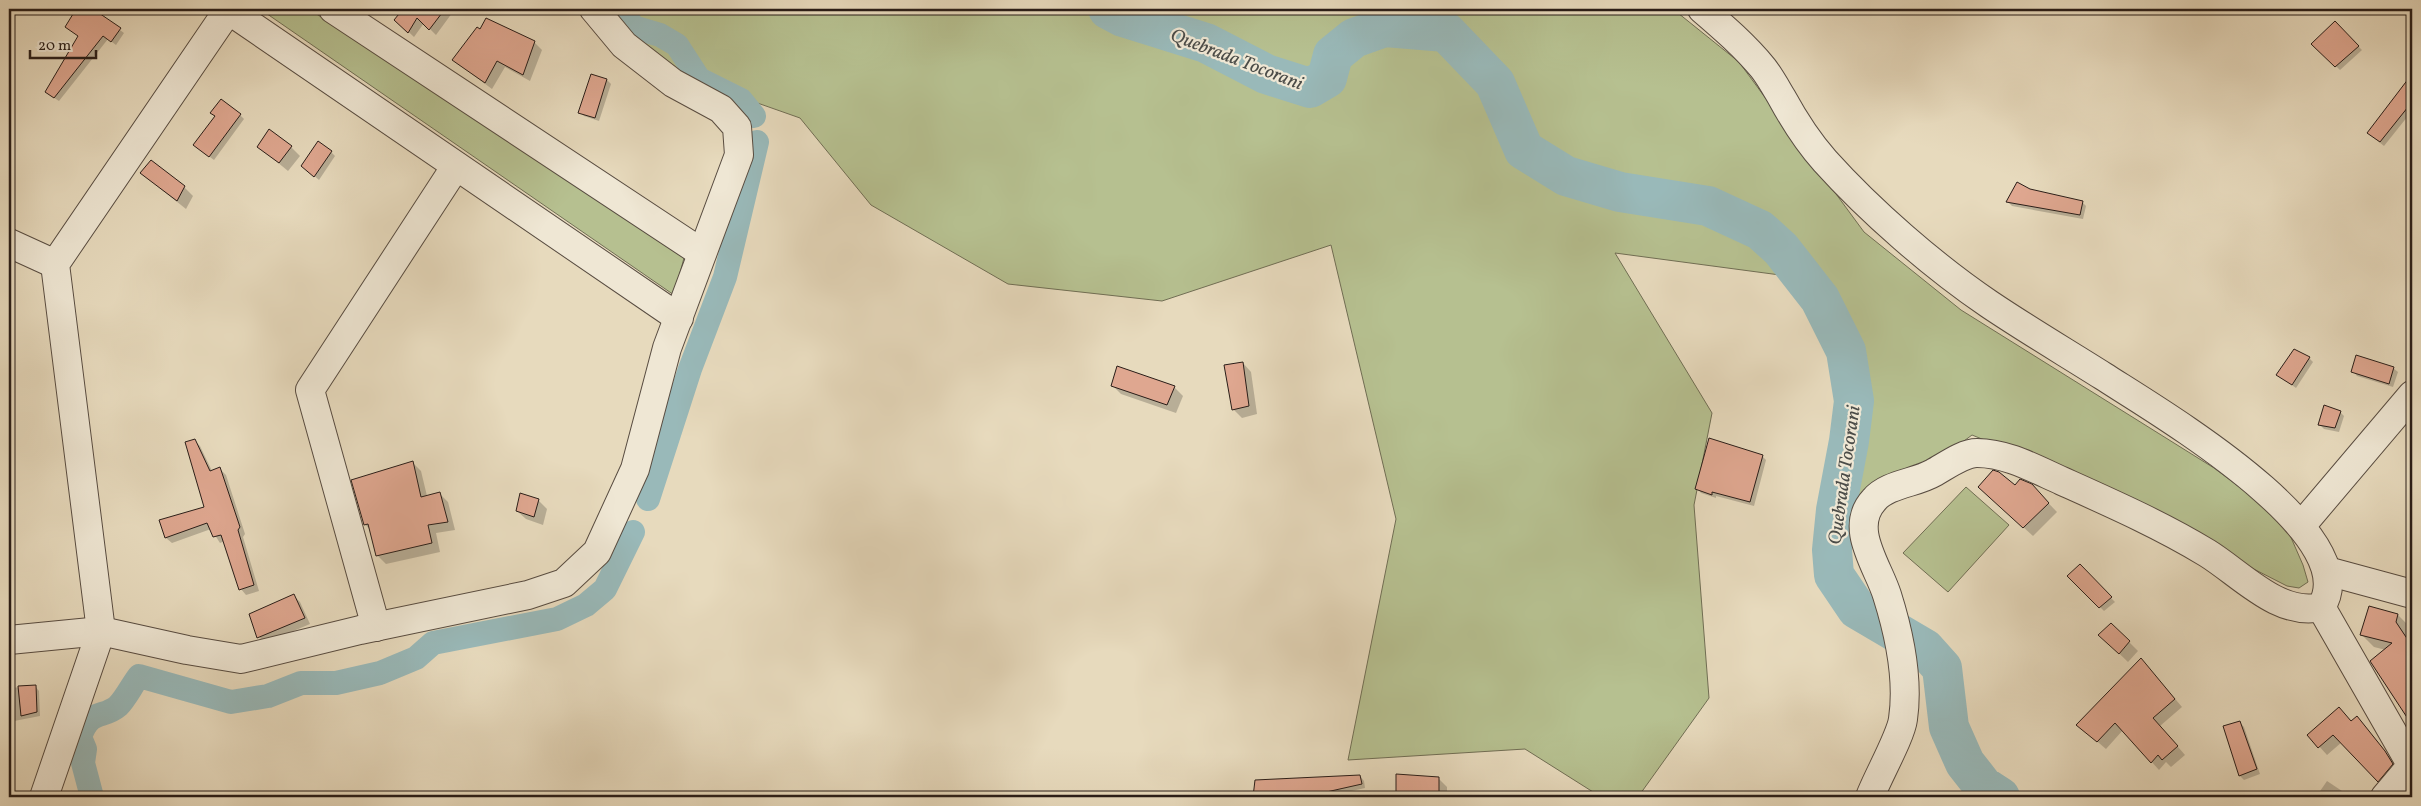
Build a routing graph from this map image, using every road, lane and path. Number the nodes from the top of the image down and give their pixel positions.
1 (228, 9) edge
2 (333, 9) edge
3 (594, 9) edge
4 (1702, 9) edge
5 (456, 166) junction
6 (9, 242) edge
7 (702, 253) junction
8 (55, 264) junction
9 (679, 318) junction
10 (2412, 395) edge
11 (2301, 526) junction
12 (2327, 571) junction
13 (2412, 594) edge
14 (2321, 607) junction
15 (376, 627) junction
16 (101, 631) junction
17 (9, 640) edge
18 (2412, 765) edge
19 (44, 797) edge
20 (1870, 797) edge
21 (2385, 797) edge

1 - 5 street
1 - 8 street
2 - 7 street
3 - 7 street
4 - 11 street
5 - 9 street
5 - 15 street
6 - 8 street
7 - 9 street
8 - 16 street
9 - 15 street
10 - 11 street
11 - 12 street
12 - 13 street
12 - 14 street
14 - 18 street
14 - 20 street
15 - 16 street
16 - 17 street
16 - 19 street
18 - 21 street

